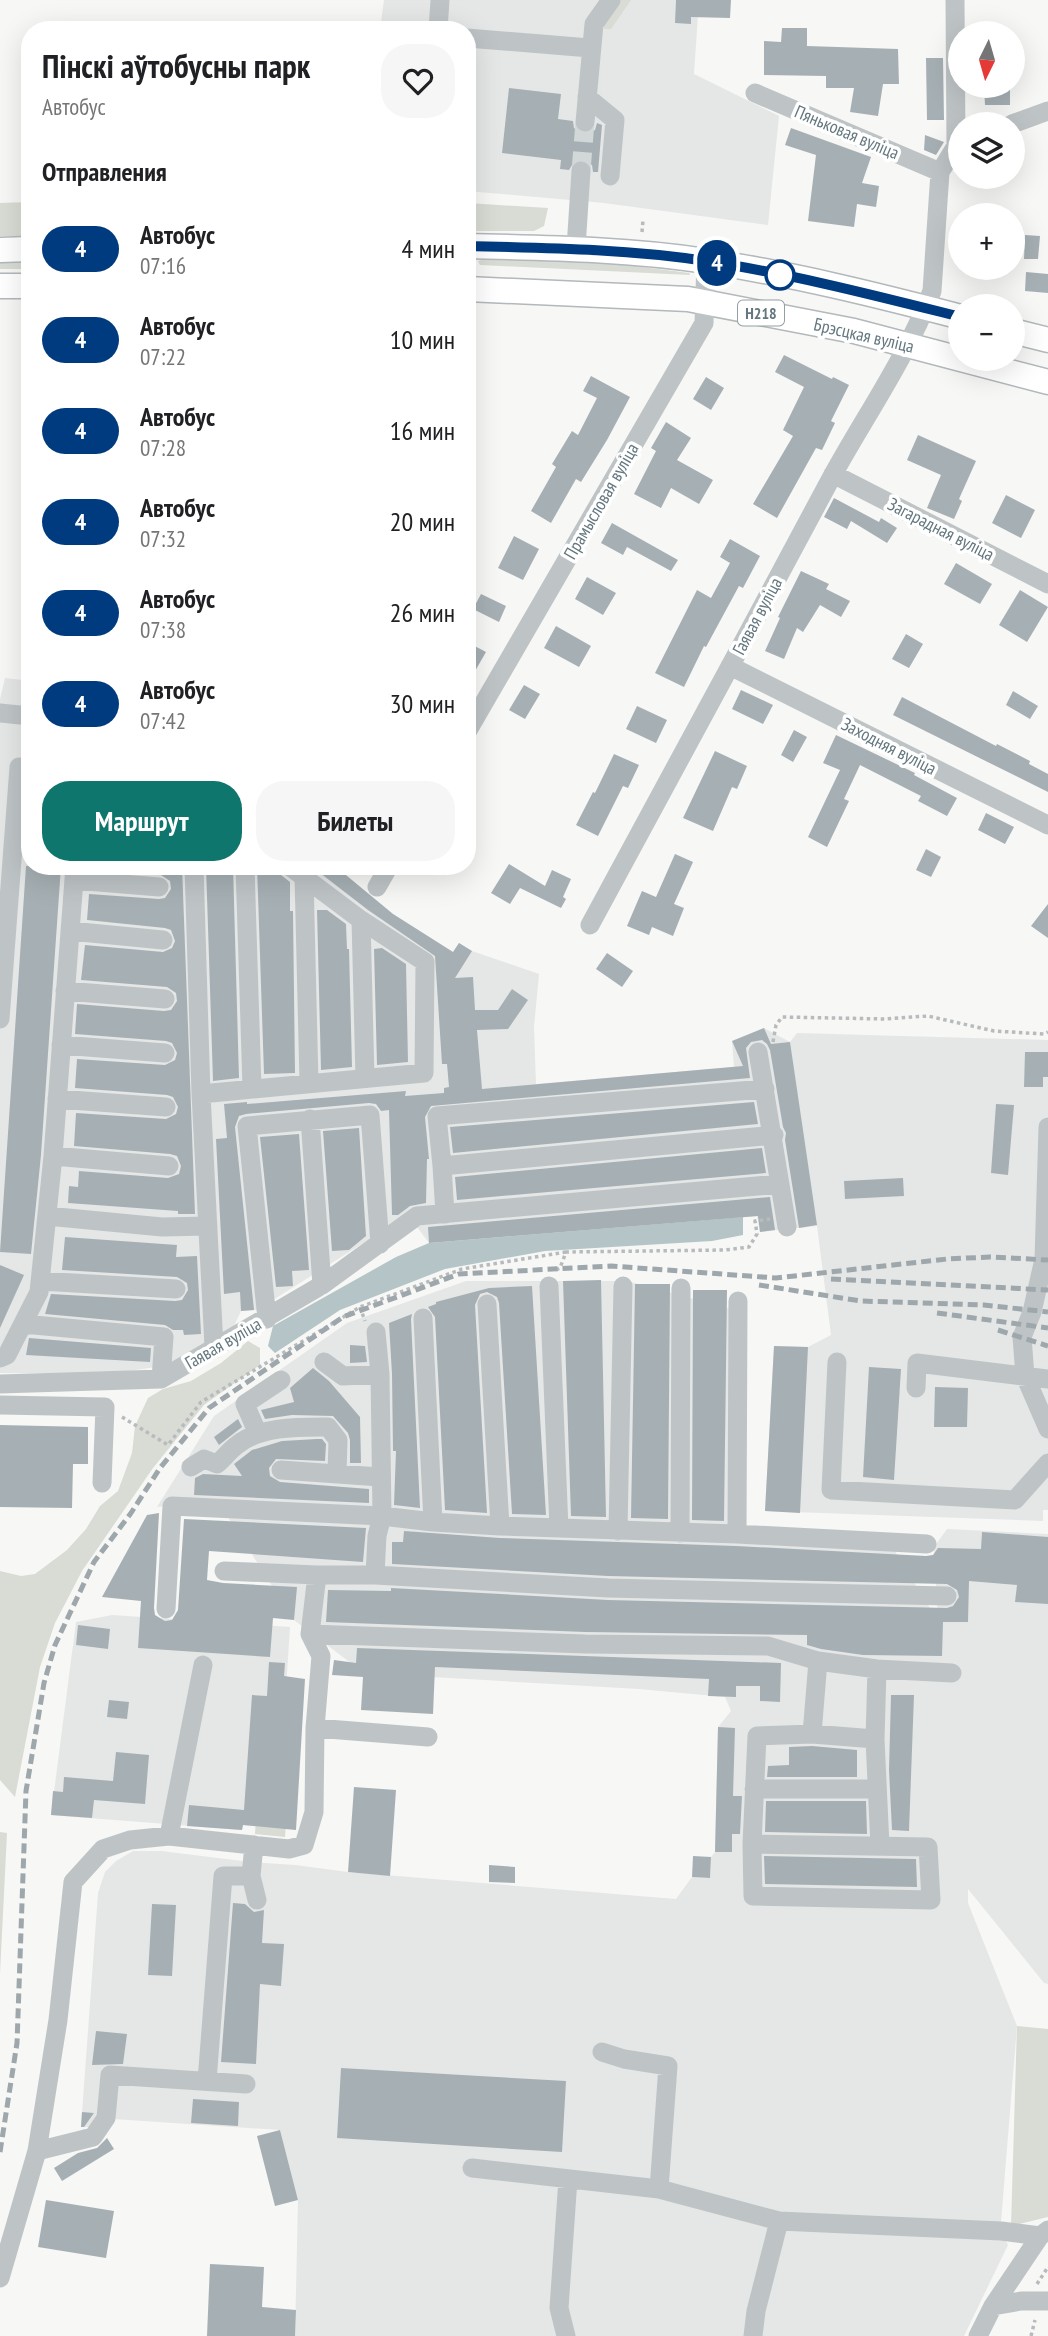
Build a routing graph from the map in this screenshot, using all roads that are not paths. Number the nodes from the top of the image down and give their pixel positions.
1 (440, 0) edge
2 (611, 0) edge
3 (955, 0) edge
4 (439, 21) edge
5 (476, 39) edge
6 (590, 48) junction
7 (755, 93) dead end
8 (587, 97) junction
9 (1048, 111) edge
10 (957, 112) edge
11 (1025, 119) edge
12 (585, 122) tunnel mouth
13 (948, 160) edge
14 (581, 171) tunnel mouth
15 (940, 172) junction
16 (610, 176) dead end
17 (476, 246) edge
18 (576, 248) junction
19 (21, 249) edge
20 (0, 250) edge
21 (706, 261) junction
22 (0, 286) edge
23 (21, 286) edge
24 (476, 289) edge
25 (705, 302) junction
26 (926, 308) junction
27 (948, 314) edge
28 (1025, 334) edge
29 (1048, 340) edge
30 (907, 345) junction
31 (1048, 382) edge
32 (833, 474) junction
33 (1048, 584) edge
34 (730, 666) junction
35 (0, 713) edge
36 (21, 715) edge
37 (476, 716) edge
38 (19, 766) dead end
39 (1048, 825) edge
40 (74, 875) edge
41 (86, 875) edge
42 (194, 875) edge
43 (245, 875) edge
44 (297, 875) edge
45 (302, 875) edge
46 (384, 875) edge
47 (159, 887) dead end
48 (377, 887) dead end
49 (360, 920) junction
50 (590, 925) dead end
51 (70, 931) junction
52 (163, 940) dead end
53 (65, 991) junction
54 (165, 999) dead end
55 (0, 1019) edge
56 (61, 1045) junction
57 (758, 1052) road end
58 (165, 1053) dead end
59 (365, 1079) junction
60 (309, 1083) junction
61 (252, 1088) junction
62 (765, 1089) junction
63 (201, 1094) junction
64 (57, 1099) junction
65 (166, 1107) dead end
66 (310, 1119) junction
67 (1048, 1127) edge
68 (774, 1135) junction
69 (53, 1156) junction
70 (169, 1166) dead end
71 (442, 1166) junction
72 (780, 1184) junction
73 (444, 1214) junction
74 (47, 1216) junction
75 (786, 1222) road end
76 (208, 1226) junction
77 (380, 1244) junction
78 (40, 1281) junction
79 (322, 1285) junction
80 (549, 1286) road end
81 (623, 1286) dead end
82 (681, 1288) dead end
83 (176, 1289) dead end
84 (738, 1301) dead end
85 (486, 1304) dead end
86 (423, 1318) dead end
87 (267, 1319) junction
88 (23, 1324) junction
89 (371, 1327) road end
90 (214, 1348) junction
91 (0, 1358) edge
92 (324, 1362) dead end
93 (837, 1363) dead end
94 (380, 1374) junction
95 (1025, 1376) junction
96 (161, 1379) junction
97 (1048, 1379) edge
98 (281, 1380) dead end
99 (0, 1384) edge
100 (916, 1388) dead end
101 (0, 1405) edge
102 (1048, 1429) edge
103 (258, 1434) junction
104 (1048, 1463) edge
105 (191, 1466) dead end
106 (281, 1470) dead end
107 (337, 1475) junction
108 (380, 1477) junction
109 (102, 1483) dead end
110 (382, 1516) junction
111 (433, 1522) junction
112 (500, 1526) junction
113 (559, 1528) junction
114 (618, 1531) junction
115 (680, 1533) junction
116 (737, 1534) junction
117 (927, 1544) dead end
118 (224, 1571) dead end
119 (317, 1575) junction
120 (375, 1576) junction
121 (947, 1596) dead end
122 (166, 1609) dead end
123 (310, 1634) junction
124 (818, 1661) junction
125 (203, 1665) dead end
126 (877, 1670) junction
127 (952, 1673) dead end
128 (315, 1728) junction
129 (812, 1734) junction
130 (428, 1737) dead end
131 (875, 1739) junction
132 (754, 1789) junction
133 (877, 1789) junction
134 (169, 1836) junction
135 (752, 1844) junction
136 (254, 1845) junction
137 (880, 1846) junction
138 (250, 1876) junction
139 (257, 1900) dead end
140 (602, 2052) dead end
141 (207, 2081) junction
142 (246, 2084) dead end
143 (37, 2151) junction
144 (472, 2168) dead end
145 (568, 2179) junction
146 (659, 2189) junction
147 (779, 2221) junction
148 (1044, 2233) edge
149 (0, 2278) edge
150 (1048, 2301) edge
151 (993, 2306) junction
152 (566, 2336) edge
153 (753, 2336) edge
154 (978, 2336) edge

1 - 4 street
2 - 6 street
3 - 10 street
5 - 6 street
6 - 8 street
7 - 15 street, Пяньковая вуліца
8 - 12 street
8 - 16 street
9 - 11 street
13 - 15 street
14 - 18 street
15 - 26 street, Гаявая вуліца
17 - 18 main road, Н218
18 - 21 main road, Н218
19 - 20 main road
21 - 25 street, Прамысловая вуліца
21 - 26 main road, Н218
22 - 23 main road
24 - 25 main road, Брэсцкая вуліца / Н218
25 - 30 main road, Брэсцкая вуліца / Н218
25 - 37 street, Прамысловая вуліца
26 - 27 main road, Н218
26 - 30 street, Гаявая вуліца
28 - 29 main road
30 - 31 main road, Брэсцкая вуліца / Н218
30 - 32 street, Гаявая вуліца
32 - 33 street, Загарадная вуліца
32 - 34 street, Гаявая вуліца
34 - 39 street, Заходняя вуліца
34 - 50 street, Гаявая вуліца
35 - 36 street
38 - 55 street
40 - 51 street
41 - 47 street
42 - 63 street
43 - 61 street
44 - 60 street
45 - 49 street
46 - 48 street
49 - 59 street
49 - 59 street
51 - 52 street
51 - 53 street
53 - 54 street
53 - 56 street
56 - 58 street
56 - 64 street
57 - 62 street
59 - 60 street
60 - 61 street
61 - 63 street
62 - 68 street
62 - 71 street
63 - 76 street
64 - 65 street
64 - 69 street
66 - 77 street
66 - 79 street
66 - 87 street
67 - 95 street
68 - 71 street
68 - 72 street
69 - 70 street
69 - 74 street
71 - 73 street
72 - 73 street
72 - 75 street
73 - 77 street, Гаявая вуліца
74 - 76 street
74 - 78 street
76 - 90 street
77 - 79 street, Гаявая вуліца
78 - 83 street
78 - 88 street
79 - 87 street, Гаявая вуліца
80 - 113 street
81 - 114 street
82 - 115 street
84 - 116 street
85 - 112 street
86 - 111 street
87 - 90 street, Гаявая вуліца
88 - 91 street
88 - 96 street
89 - 94 street
90 - 96 street, Гаявая вуліца
92 - 94 street
93 - 104 street
94 - 108 street
95 - 97 street
95 - 100 street
95 - 102 street
96 - 99 street, Гаявая вуліца
98 - 103 street
101 - 109 street
103 - 105 street
103 - 107 street
106 - 107 street
107 - 108 street
108 - 110 street
110 - 111 street
110 - 120 street
110 - 122 street
111 - 112 street
112 - 113 street
113 - 114 street
114 - 115 street
115 - 116 street
116 - 117 street
118 - 119 street
119 - 120 street
119 - 123 street
120 - 121 street
123 - 124 street
123 - 128 street
124 - 126 street
124 - 129 street
125 - 134 street
126 - 127 street
126 - 131 street
128 - 130 street
128 - 136 street
129 - 131 street
129 - 132 street
131 - 133 street
132 - 133 street
132 - 135 street
133 - 137 street
134 - 136 street
134 - 143 street
135 - 137 street
135 - 137 street
136 - 138 street
138 - 139 street
138 - 141 street
140 - 146 street
141 - 142 street
141 - 143 street
143 - 149 street
144 - 145 street
145 - 146 street
145 - 152 street
146 - 147 street
147 - 148 street
147 - 153 street
148 - 151 street
150 - 151 street
151 - 154 street

